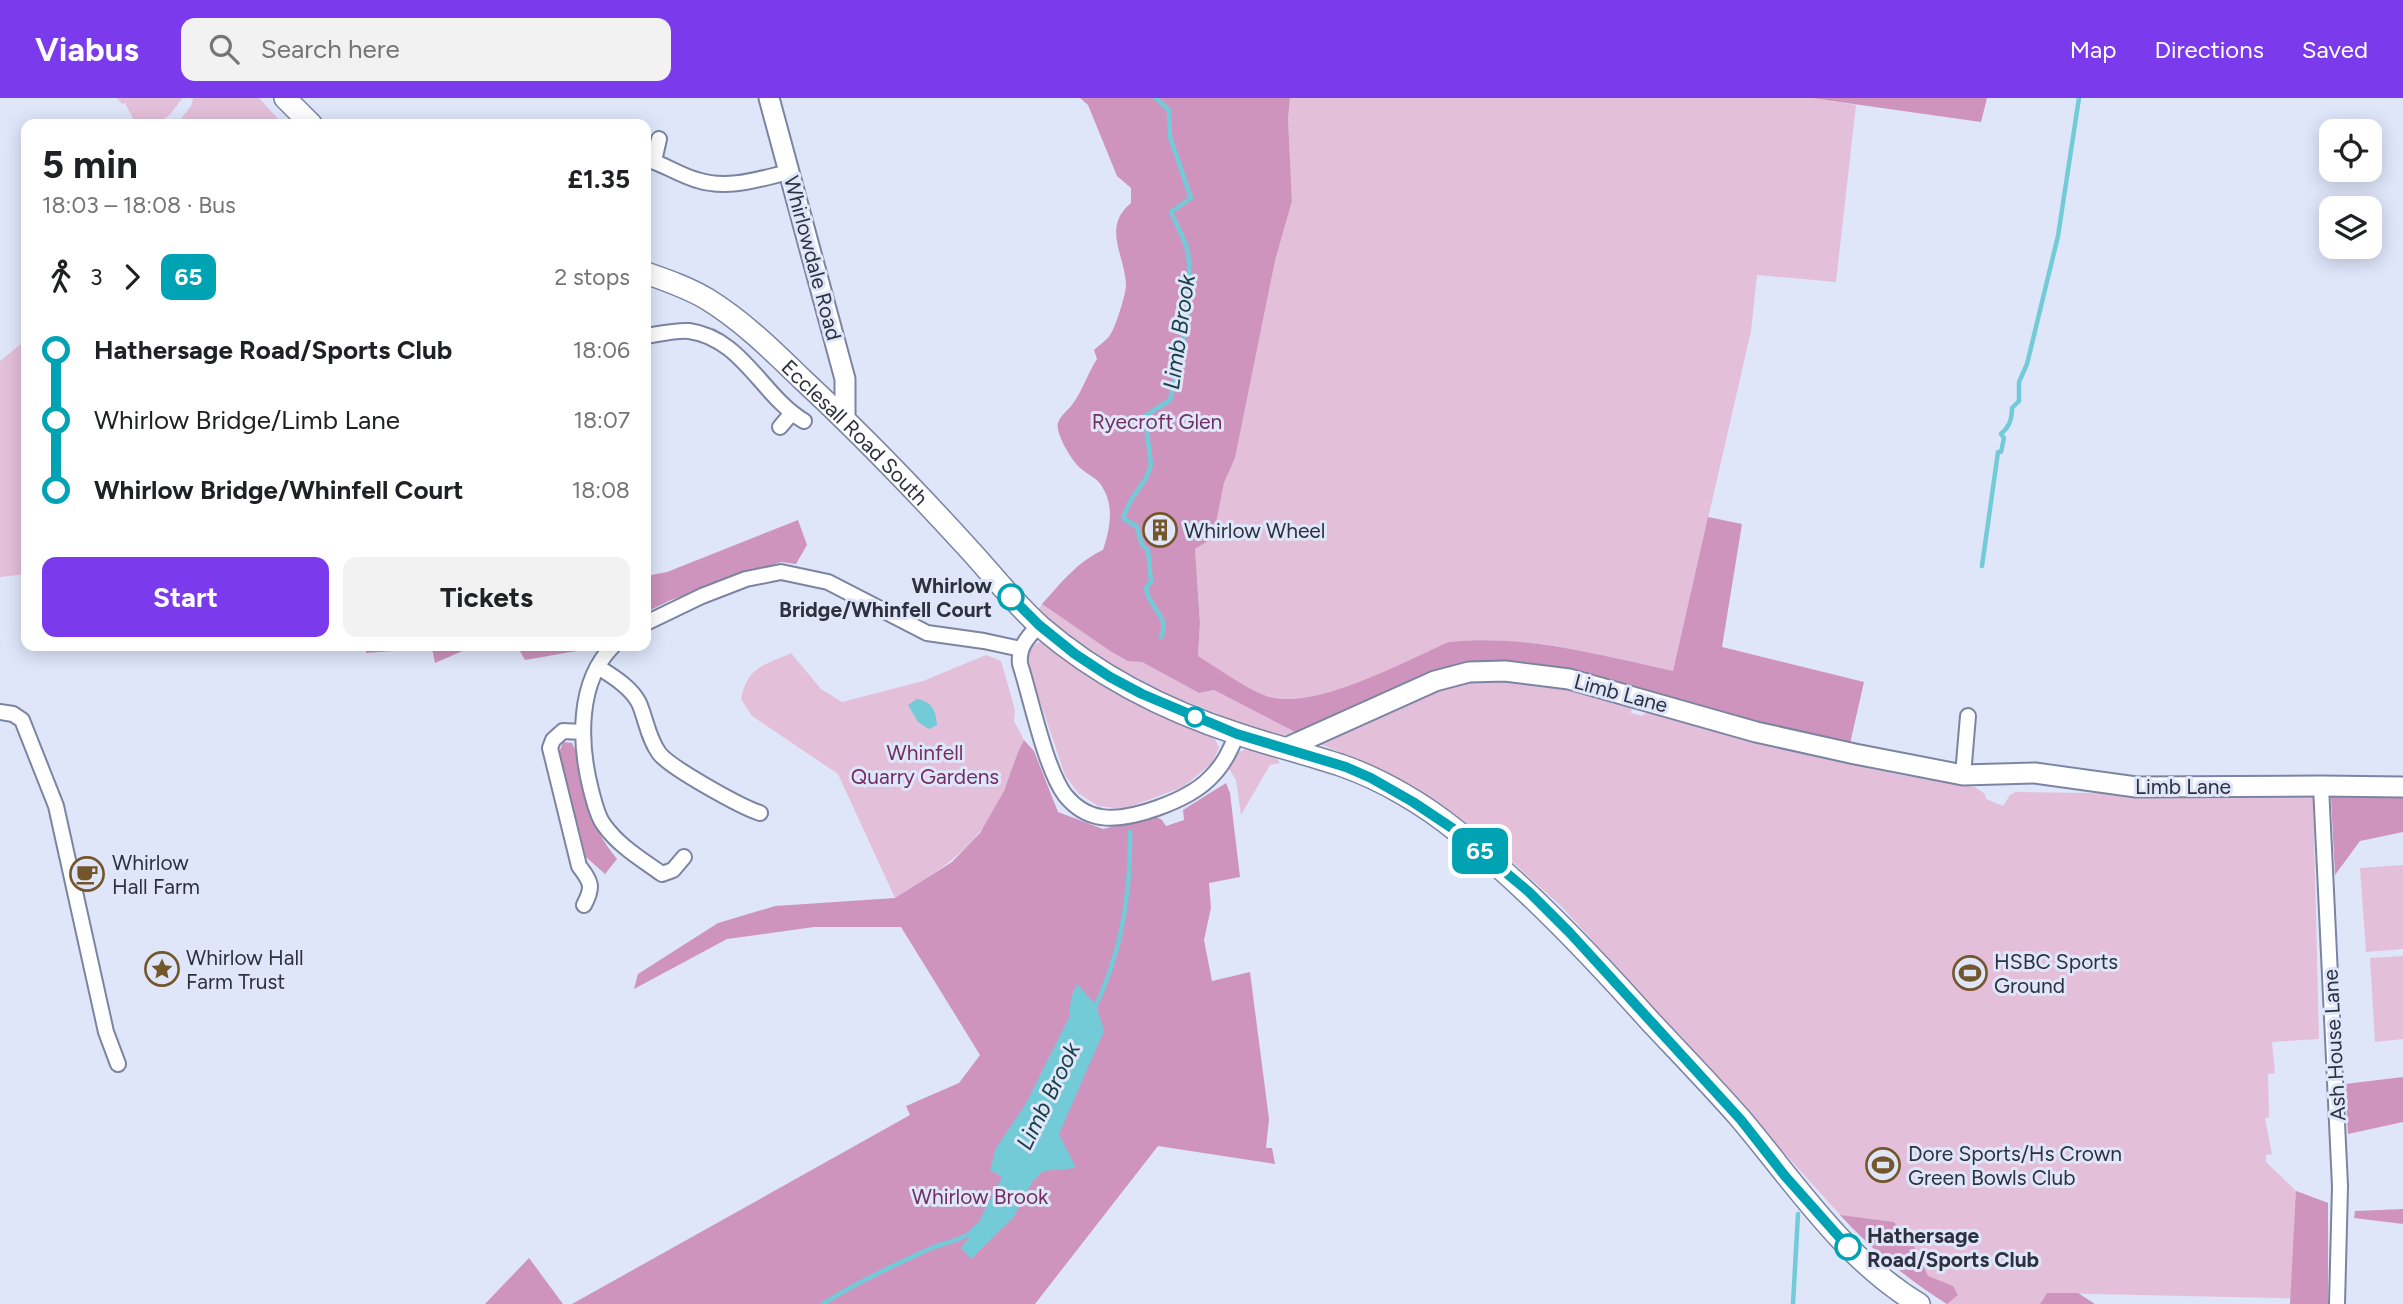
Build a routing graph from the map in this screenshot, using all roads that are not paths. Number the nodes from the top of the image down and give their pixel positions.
1 (285, 98) edge
2 (769, 98) edge
3 (306, 119) edge
4 (659, 139) dead end
5 (651, 158) edge
6 (651, 160) edge
7 (789, 172) junction
8 (651, 275) edge
9 (651, 335) edge
10 (845, 419) junction
11 (780, 427) dead end
12 (651, 620) edge
13 (1039, 625) junction
14 (1021, 649) junction
15 (609, 651) edge
16 (598, 667) junction
17 (0, 712) edge
18 (1968, 716) dead end
19 (583, 732) junction
20 (1237, 734) junction
21 (1286, 748) junction
22 (1963, 775) junction
23 (2321, 786) junction
24 (2403, 788) edge
25 (760, 814) dead end
26 (684, 857) dead end
27 (584, 905) dead end
28 (118, 1064) dead end
29 (1919, 1304) edge
30 (2337, 1304) edge

1 - 3 main road
2 - 7 street, Whirlowdale Road
4 - 5 street
6 - 7 street
7 - 10 street, Whirlowdale Road
8 - 10 main road, Ecclesall Road South
9 - 11 street
10 - 13 main road, Ecclesall Road South
12 - 14 street
13 - 14 street
13 - 20 main road, Ecclesall Road South
14 - 20 street
15 - 16 street
16 - 19 street
16 - 25 street
17 - 28 street
18 - 22 street
19 - 26 street
19 - 27 street
20 - 21 main road, Ecclesall Road South
21 - 22 street, Limb Lane
21 - 29 main road, Ecclesall Road South
22 - 23 street, Limb Lane
23 - 24 street, Limb Lane
23 - 30 street, Ash House Lane

